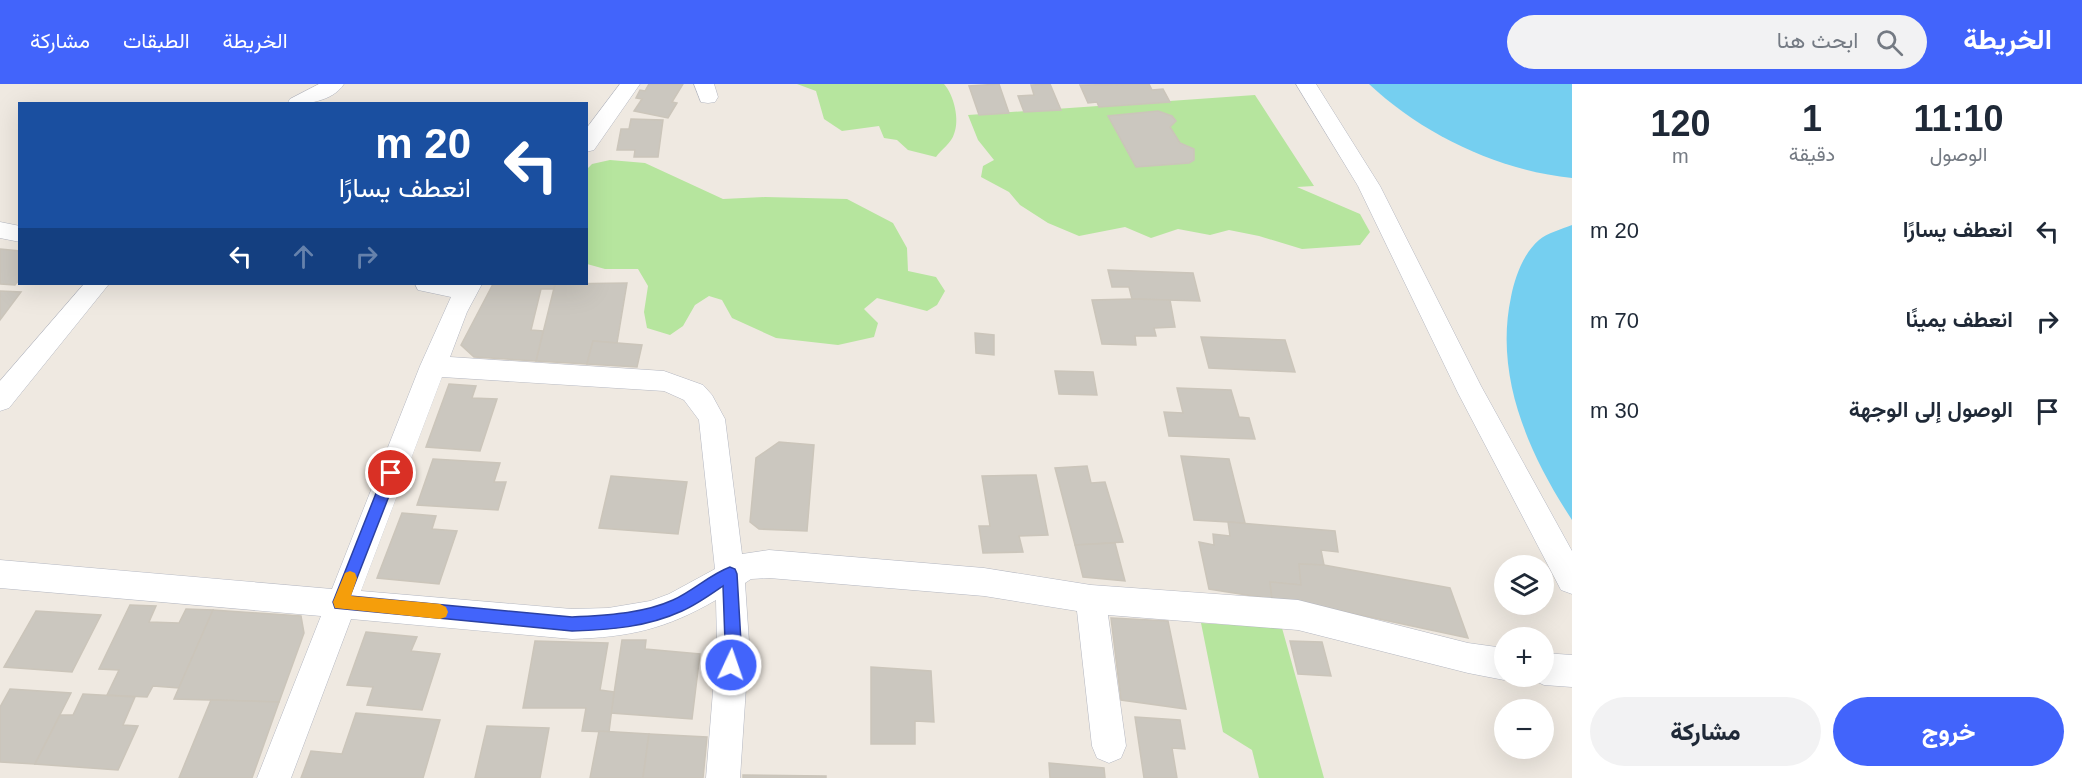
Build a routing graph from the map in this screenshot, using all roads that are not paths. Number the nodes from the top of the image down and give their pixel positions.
1 (334, 84) edge
2 (630, 84) edge
3 (1306, 84) edge
4 (301, 102) edge
5 (588, 142) edge
6 (0, 230) edge
7 (18, 234) edge
8 (96, 285) edge
9 (441, 285) edge
10 (468, 287) edge
11 (433, 366) junction
12 (0, 400) edge
13 (0, 574) edge
14 (730, 574) junction
15 (1572, 580) edge
16 (1090, 598) junction
17 (340, 602) junction
18 (1494, 662) edge
19 (1554, 670) edge
20 (1572, 671) edge
21 (1110, 746) dead end
22 (274, 778) edge
23 (723, 778) edge

1 - 4 street
2 - 5 street
3 - 15 street
6 - 7 street
8 - 12 street
9 - 10 street
10 - 11 street
11 - 14 street
11 - 17 street
13 - 17 street
14 - 16 street
14 - 17 street
14 - 23 street
16 - 18 street
16 - 21 street
17 - 22 street
19 - 20 street

